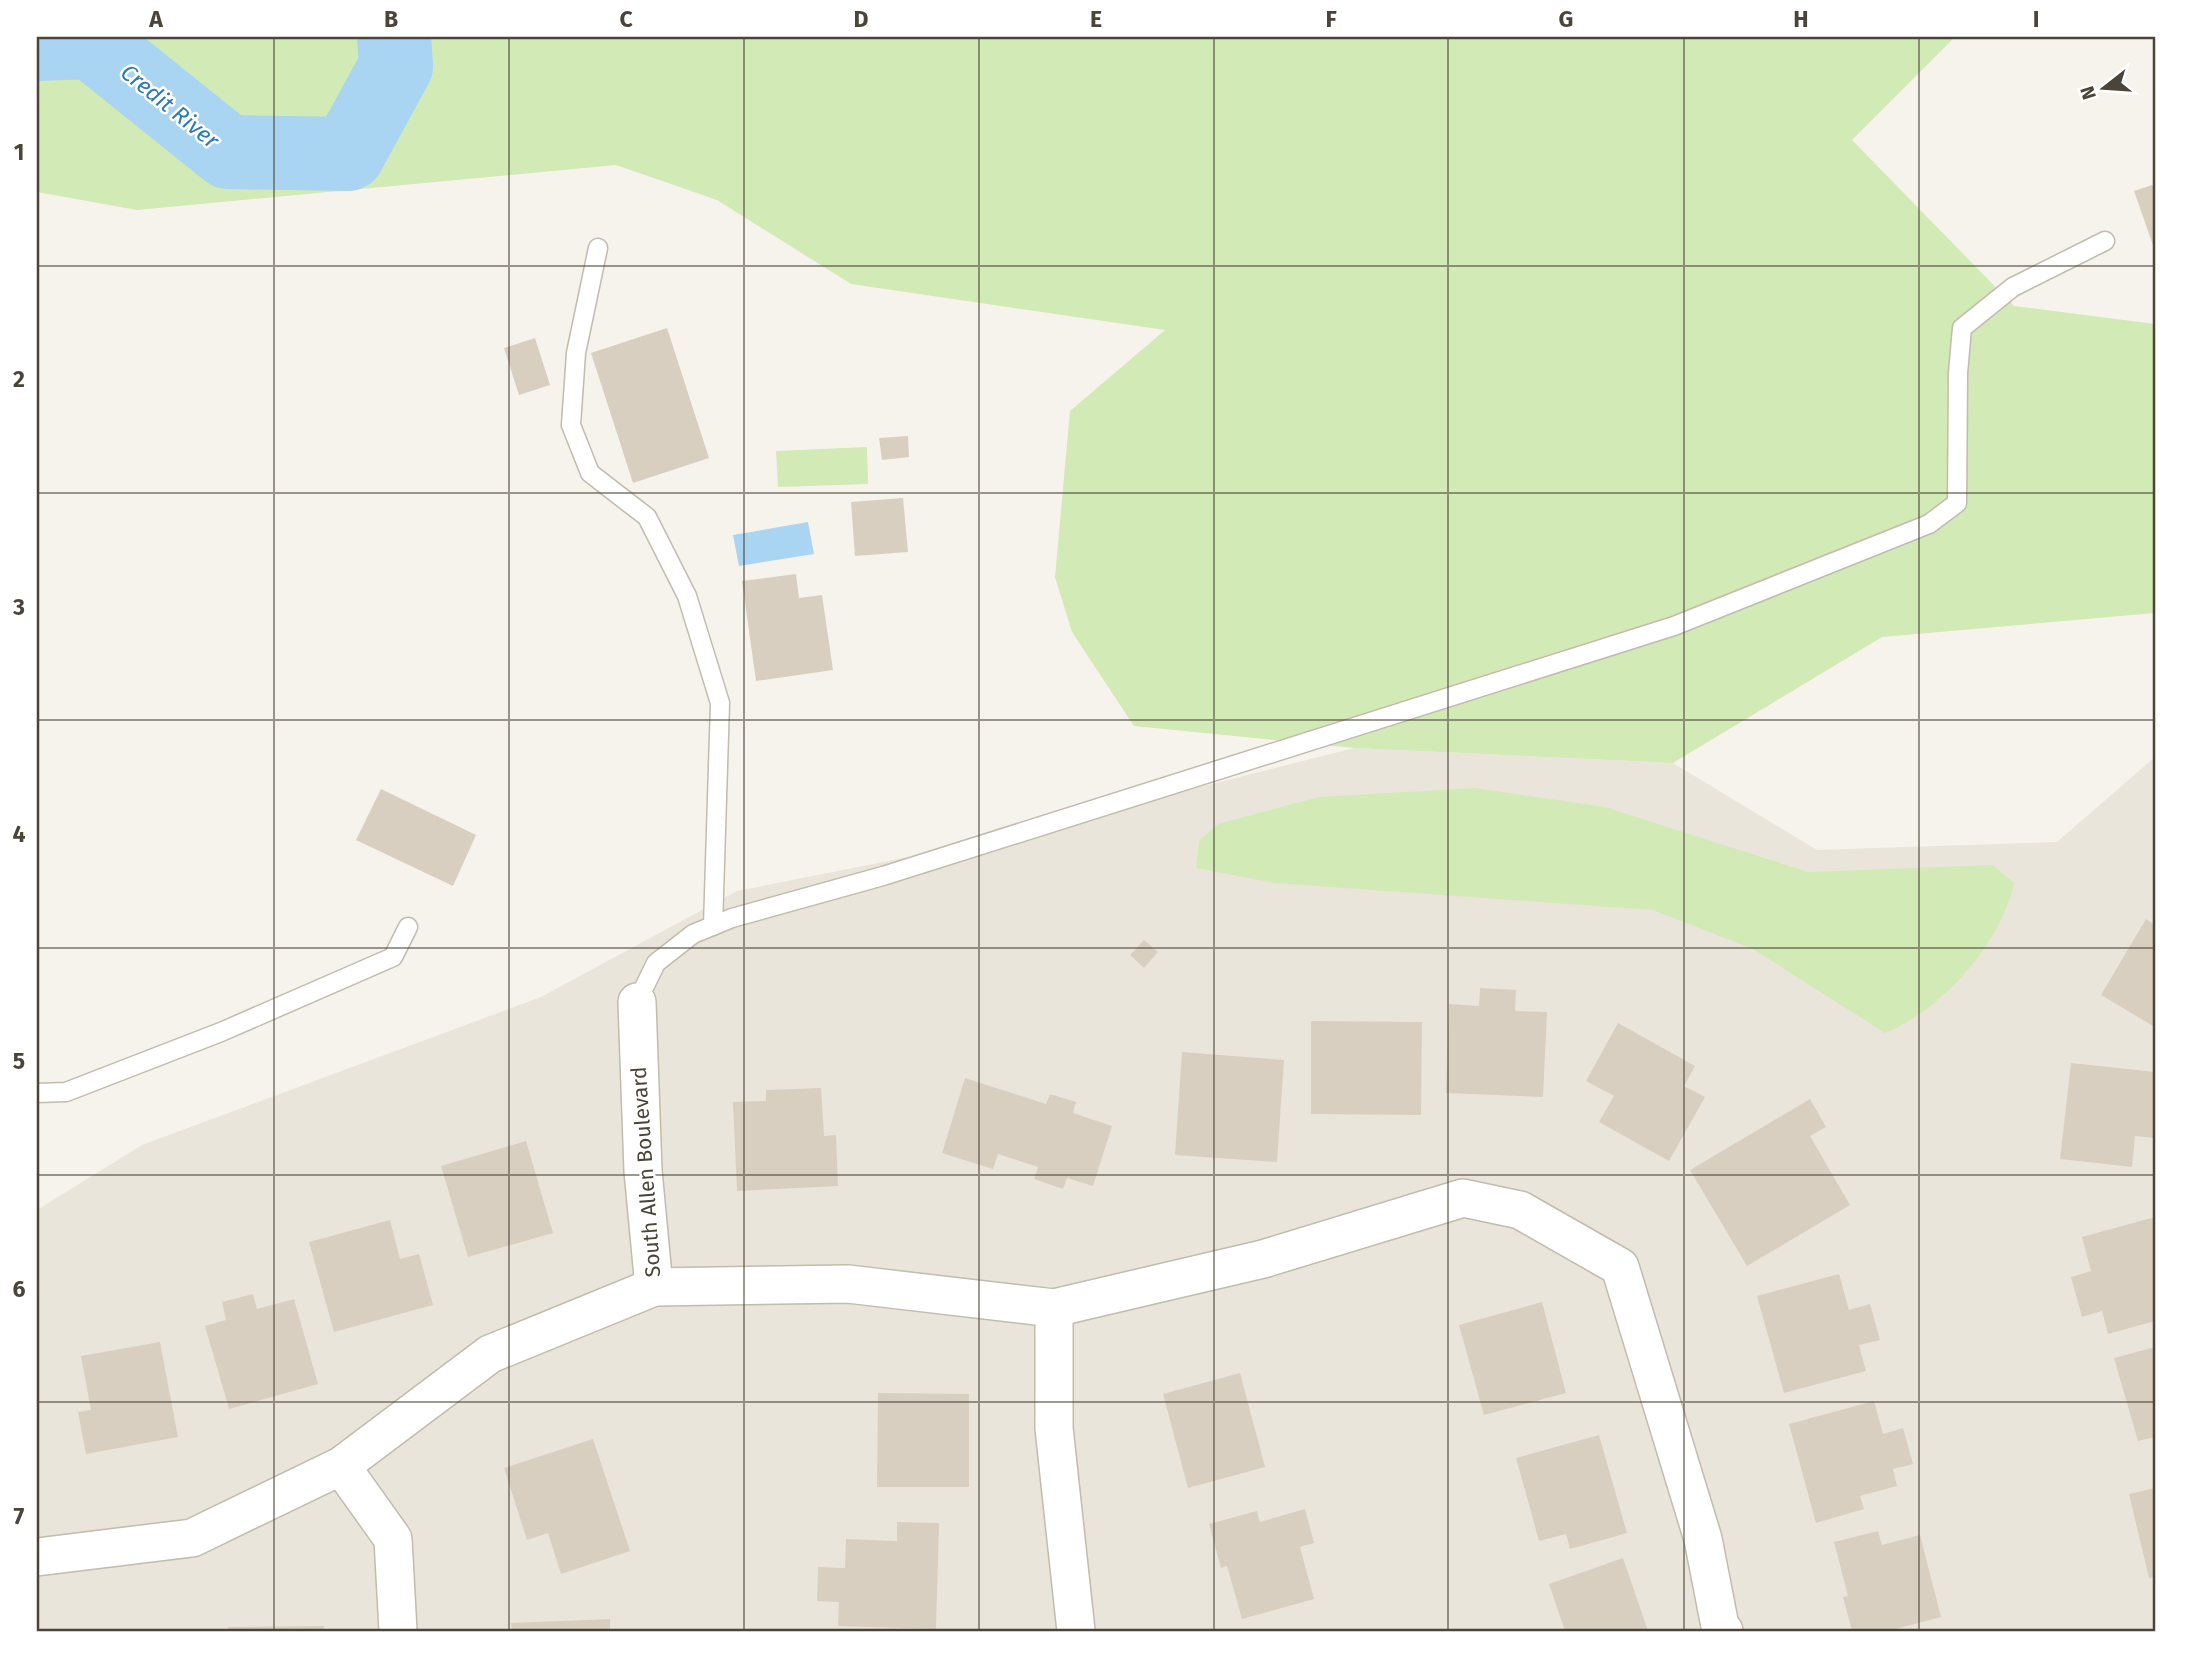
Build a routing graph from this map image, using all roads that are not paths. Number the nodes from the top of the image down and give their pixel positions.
1 (2105, 241) dead end
2 (598, 248) dead end
3 (713, 926) junction
4 (408, 927) dead end
5 (637, 1002) joint
6 (37, 1093) edge
7 (654, 1287) junction
8 (1054, 1308) junction
9 (341, 1466) junction
10 (37, 1557) edge
11 (398, 1631) edge
12 (1076, 1631) edge
13 (1724, 1631) edge

1 - 3 lane
2 - 3 lane
3 - 5 lane
4 - 6 lane
5 - 7 street, South Allen Boulevard
7 - 8 street
7 - 9 street, South Allen Boulevard
8 - 12 street
8 - 13 street
9 - 10 street, South Allen Boulevard
9 - 11 street

